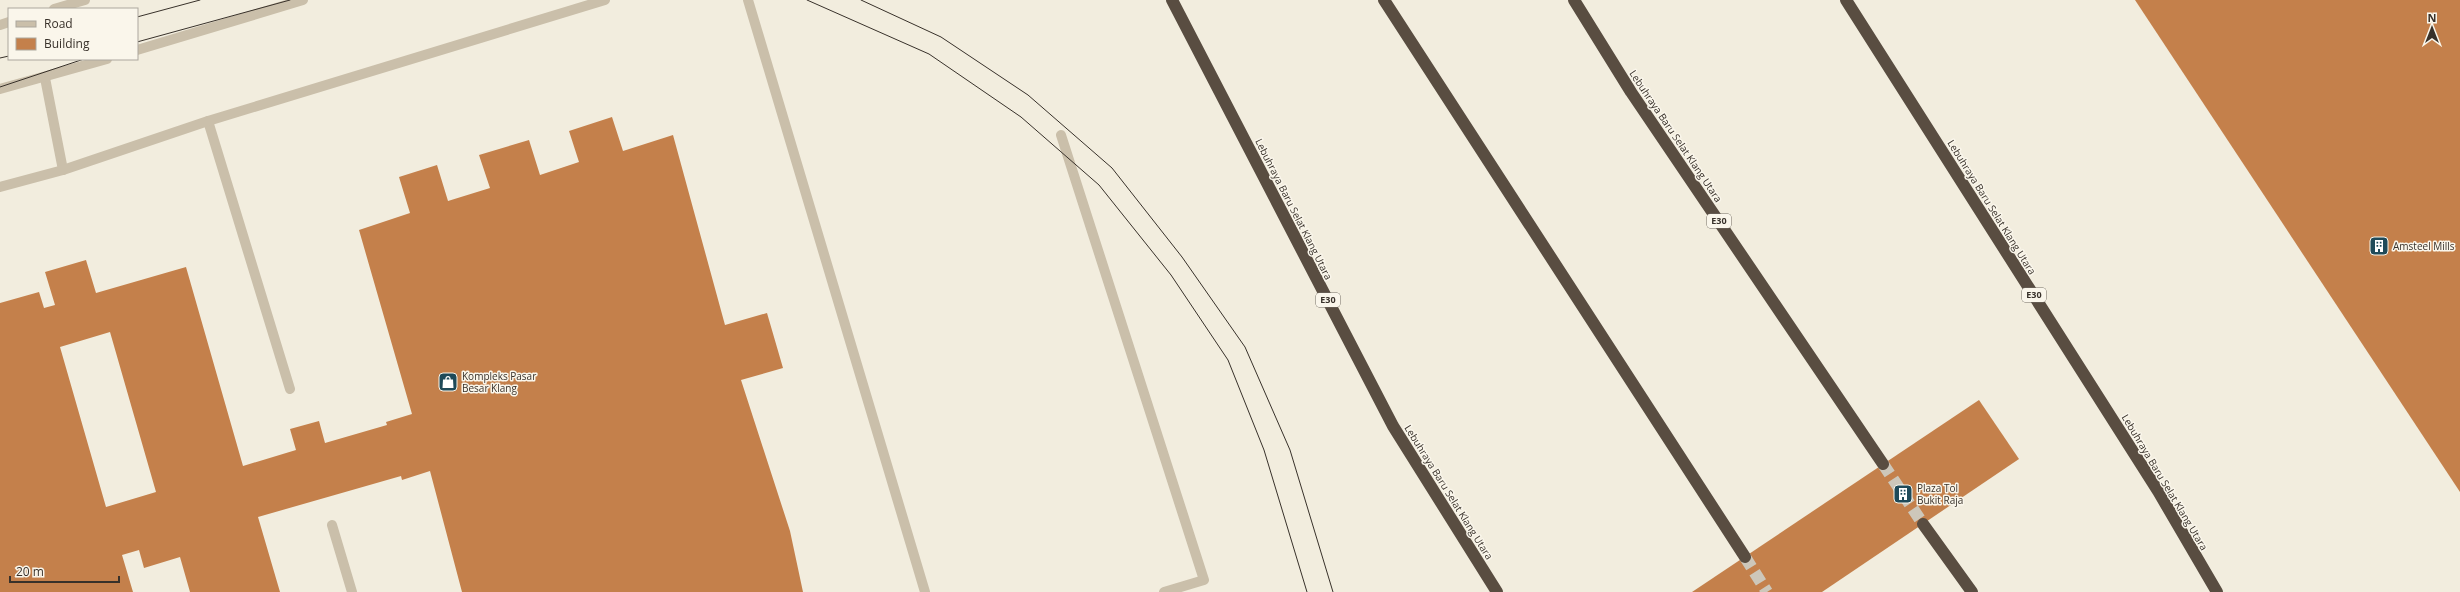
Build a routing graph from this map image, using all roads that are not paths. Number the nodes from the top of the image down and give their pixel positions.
1 (85, 0) edge
2 (303, 0) edge
3 (605, 0) edge
4 (748, 0) edge
5 (1172, 0) edge
6 (1384, 0) edge
7 (1574, 0) edge
8 (1846, 0) edge
9 (57, 8) edge
10 (138, 50) edge
11 (105, 60) edge
12 (45, 78) junction
13 (0, 90) edge
14 (208, 121) junction
15 (1061, 135) dead end
16 (63, 170) junction
17 (0, 187) edge
18 (290, 389) dead end
19 (1883, 464) tunnel mouth
20 (1923, 524) tunnel mouth
21 (332, 525) dead end
22 (1745, 557) tunnel mouth
23 (352, 592) edge
24 (925, 592) edge
25 (1164, 592) edge
26 (1497, 592) edge
27 (1972, 592) edge
28 (2217, 592) edge

1 - 9 street
2 - 10 street
3 - 14 street
4 - 24 street
5 - 26 highway, Lebuhraya Baru Selat Klang Utara / E30
6 - 22 highway
7 - 19 highway, Lebuhraya Baru Selat Klang Utara / E30
8 - 28 highway, Lebuhraya Baru Selat Klang Utara / E30
11 - 12 street
12 - 13 street
12 - 16 street
14 - 16 street
14 - 18 street
15 - 25 street
16 - 17 street
20 - 27 highway
21 - 23 street

